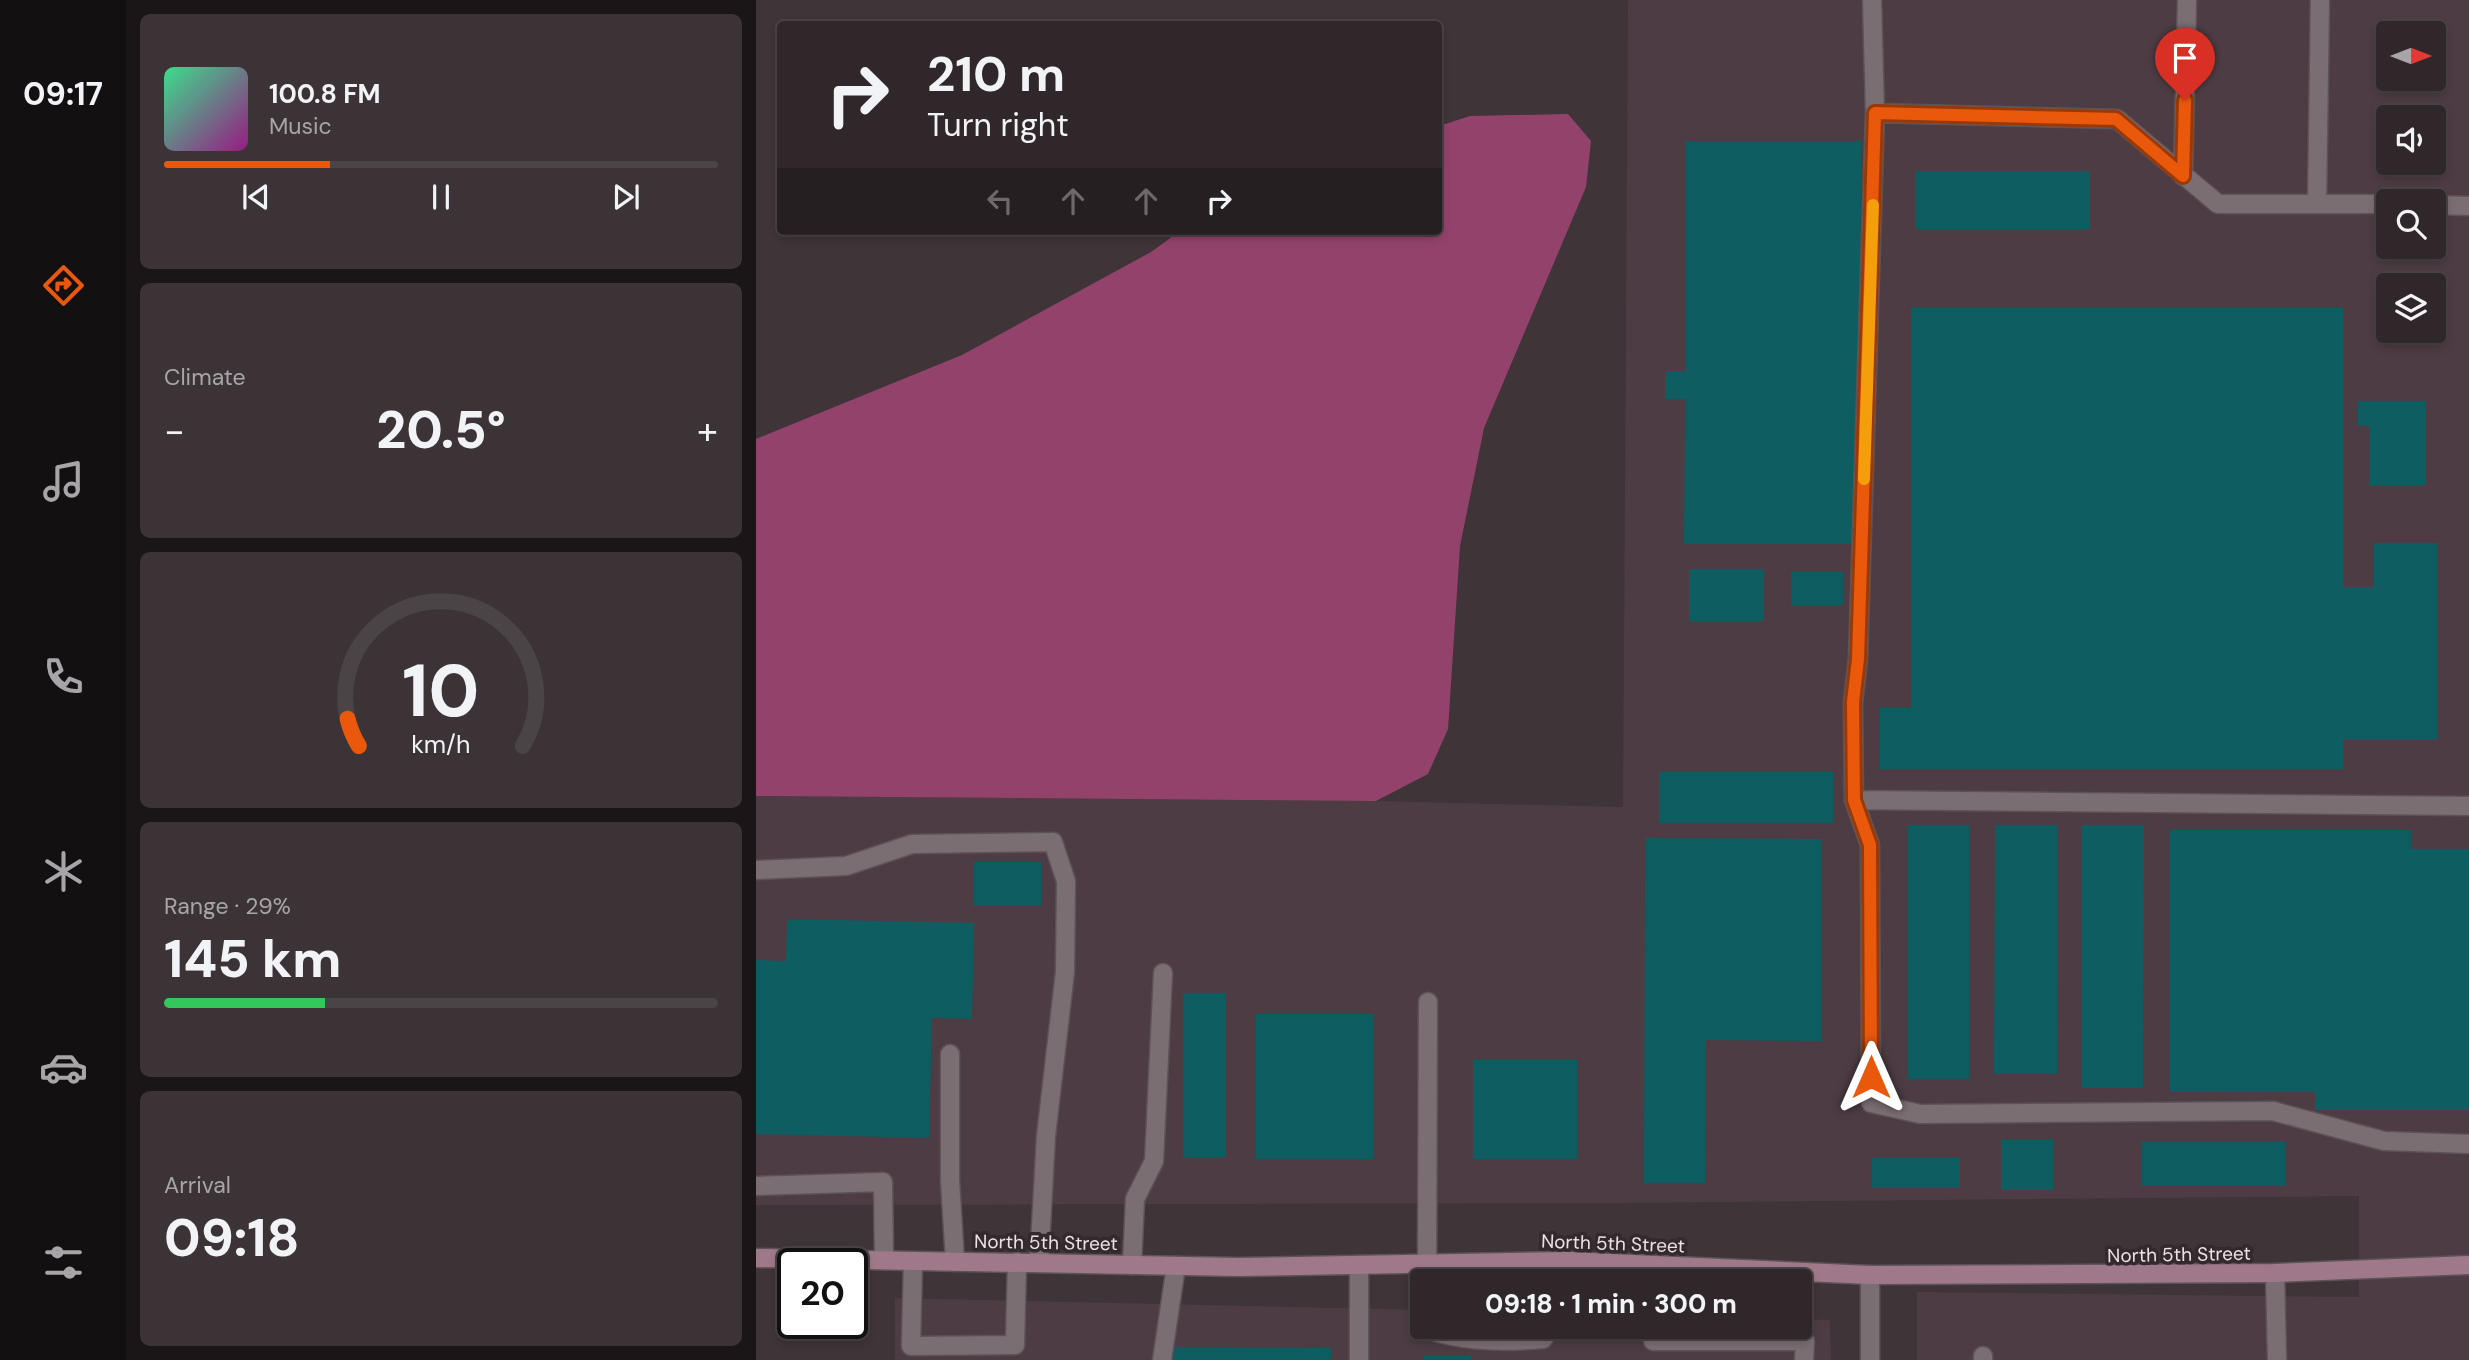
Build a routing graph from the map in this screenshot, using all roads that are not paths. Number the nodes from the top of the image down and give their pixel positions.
1 (1872, 0) edge
2 (2187, 0) edge
3 (2320, 0) edge
4 (1875, 113) junction
5 (2183, 176) junction
6 (2317, 203) junction
7 (2376, 204) edge
8 (2446, 205) edge
9 (2469, 205) edge
10 (1854, 800) junction
11 (2469, 806) edge
12 (756, 870) edge
13 (1163, 973) dead end
14 (1428, 1002) dead end
15 (950, 1054) dead end
16 (2469, 1144) edge
17 (756, 1185) edge
18 (756, 1258) edge
19 (884, 1260) junction
20 (913, 1261) junction
21 (1567, 1261) junction
22 (956, 1262) junction
23 (1017, 1262) junction
24 (1039, 1263) junction
25 (1132, 1265) junction
26 (1359, 1265) junction
27 (2469, 1265) edge
28 (1176, 1266) junction
29 (1428, 1269) edge
30 (1466, 1269) edge
31 (1565, 1269) edge
32 (1625, 1269) edge
33 (1410, 1270) edge
34 (2275, 1273) junction
35 (1812, 1274) edge
36 (1870, 1275) junction
37 (1472, 1339) edge
38 (1543, 1339) edge
39 (1653, 1339) edge
40 (1162, 1360) edge
41 (1359, 1360) edge
42 (1804, 1360) edge
43 (1870, 1360) edge
44 (2277, 1360) edge

1 - 4 street
2 - 5 street
3 - 6 street
4 - 5 street
4 - 10 street
5 - 6 street
6 - 7 street
8 - 9 street
10 - 11 street
10 - 16 street
12 - 24 street
13 - 25 street
14 - 29 street
15 - 22 street
17 - 19 street
18 - 19 street, North 5th Street
19 - 20 street, North 5th Street
20 - 22 street, North 5th Street
20 - 23 street
21 - 30 street, North 5th Street
21 - 31 street
21 - 32 street, North 5th Street
22 - 23 street, North 5th Street
23 - 24 street, North 5th Street
24 - 25 street, North 5th Street
25 - 28 street, North 5th Street
26 - 28 street, North 5th Street
26 - 33 street, North 5th Street
26 - 41 street
27 - 34 street, North 5th Street
28 - 40 street
34 - 36 street, North 5th Street
34 - 44 street
35 - 36 street, North 5th Street
36 - 43 street
37 - 38 street
39 - 42 street

